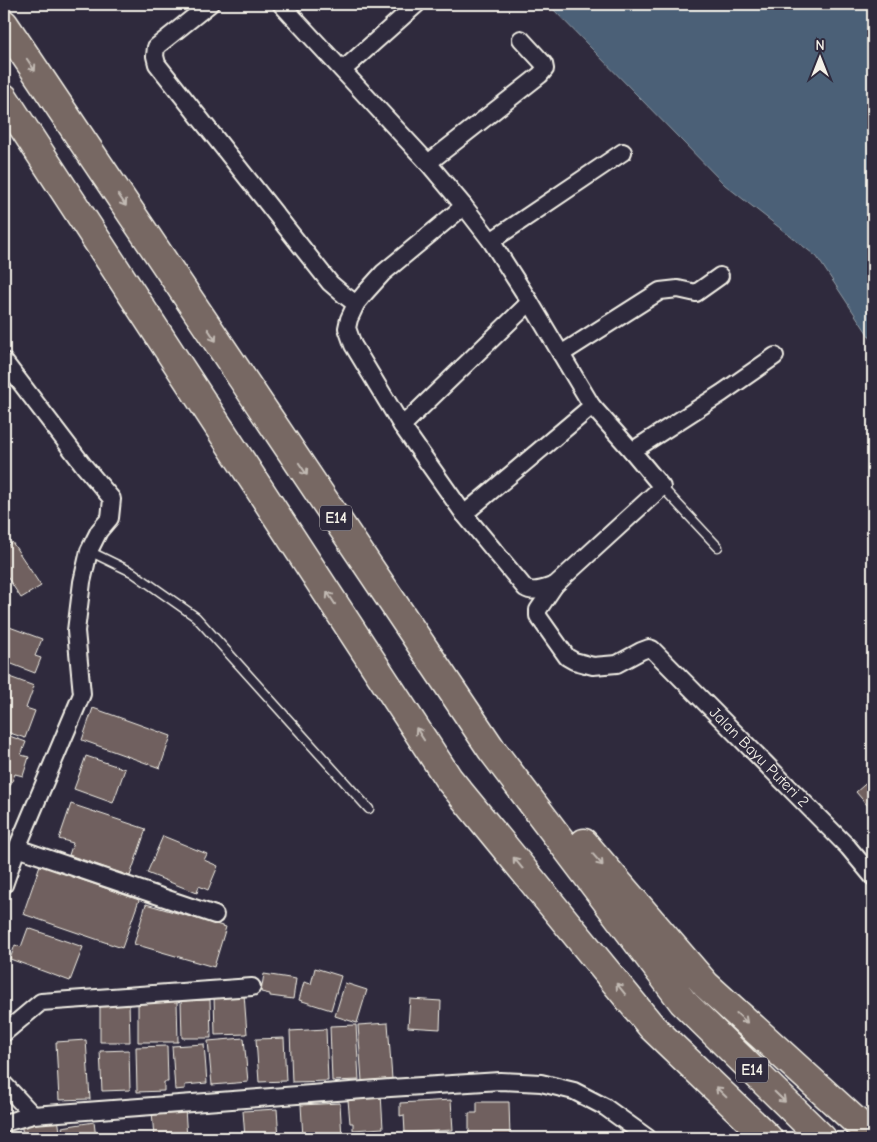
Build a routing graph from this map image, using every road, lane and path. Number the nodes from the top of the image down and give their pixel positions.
1 (210, 4) edge
2 (281, 4) edge
3 (417, 4) edge
4 (4, 24) edge
5 (521, 39) dead end
6 (343, 70) junction
7 (4, 98) edge
8 (623, 152) dead end
9 (428, 163) junction
10 (464, 206) junction
11 (491, 241) junction
12 (720, 276) dead end
13 (530, 302) junction
14 (356, 304) junction
15 (561, 354) junction
16 (775, 356) dead end
17 (4, 361) edge
18 (592, 406) junction
19 (402, 426) junction
20 (632, 451) junction
21 (662, 487) junction
22 (464, 514) junction
23 (718, 547) dead end
24 (89, 551) junction
25 (555, 586) junction
26 (492, 750) junction
27 (369, 809) dead end
28 (17, 848) junction
29 (5, 875) edge
30 (873, 877) edge
31 (215, 915) dead end
32 (252, 987) dead end
33 (4, 1033) edge
34 (4, 1084) edge
35 (33, 1115) junction
36 (4, 1123) edge
37 (873, 1137) edge
38 (648, 1138) edge
39 (768, 1138) edge
40 (822, 1138) edge

1 - 14 street
2 - 6 street
3 - 6 street
4 -> 26 highway, E14
5 - 9 street
6 - 9 street
39 -> 7 highway, E14
8 - 11 street
9 - 10 street
10 - 11 street
10 - 14 street
11 - 13 street
12 - 15 street
13 - 15 street
13 - 19 street
14 - 19 street
15 - 18 street
16 - 20 street
17 - 24 street
18 - 20 street
18 - 22 street
19 - 22 street
20 - 21 street
21 - 23 lane
21 - 25 street
22 - 25 street
24 - 27 lane
24 - 28 street
25 - 30 street, Jalan Bayu Puteri 2
26 -> 37 highway
26 -> 40 highway, E14
28 - 29 street
28 - 31 street
32 - 33 street
34 - 35 street
35 - 36 street
35 - 38 street

